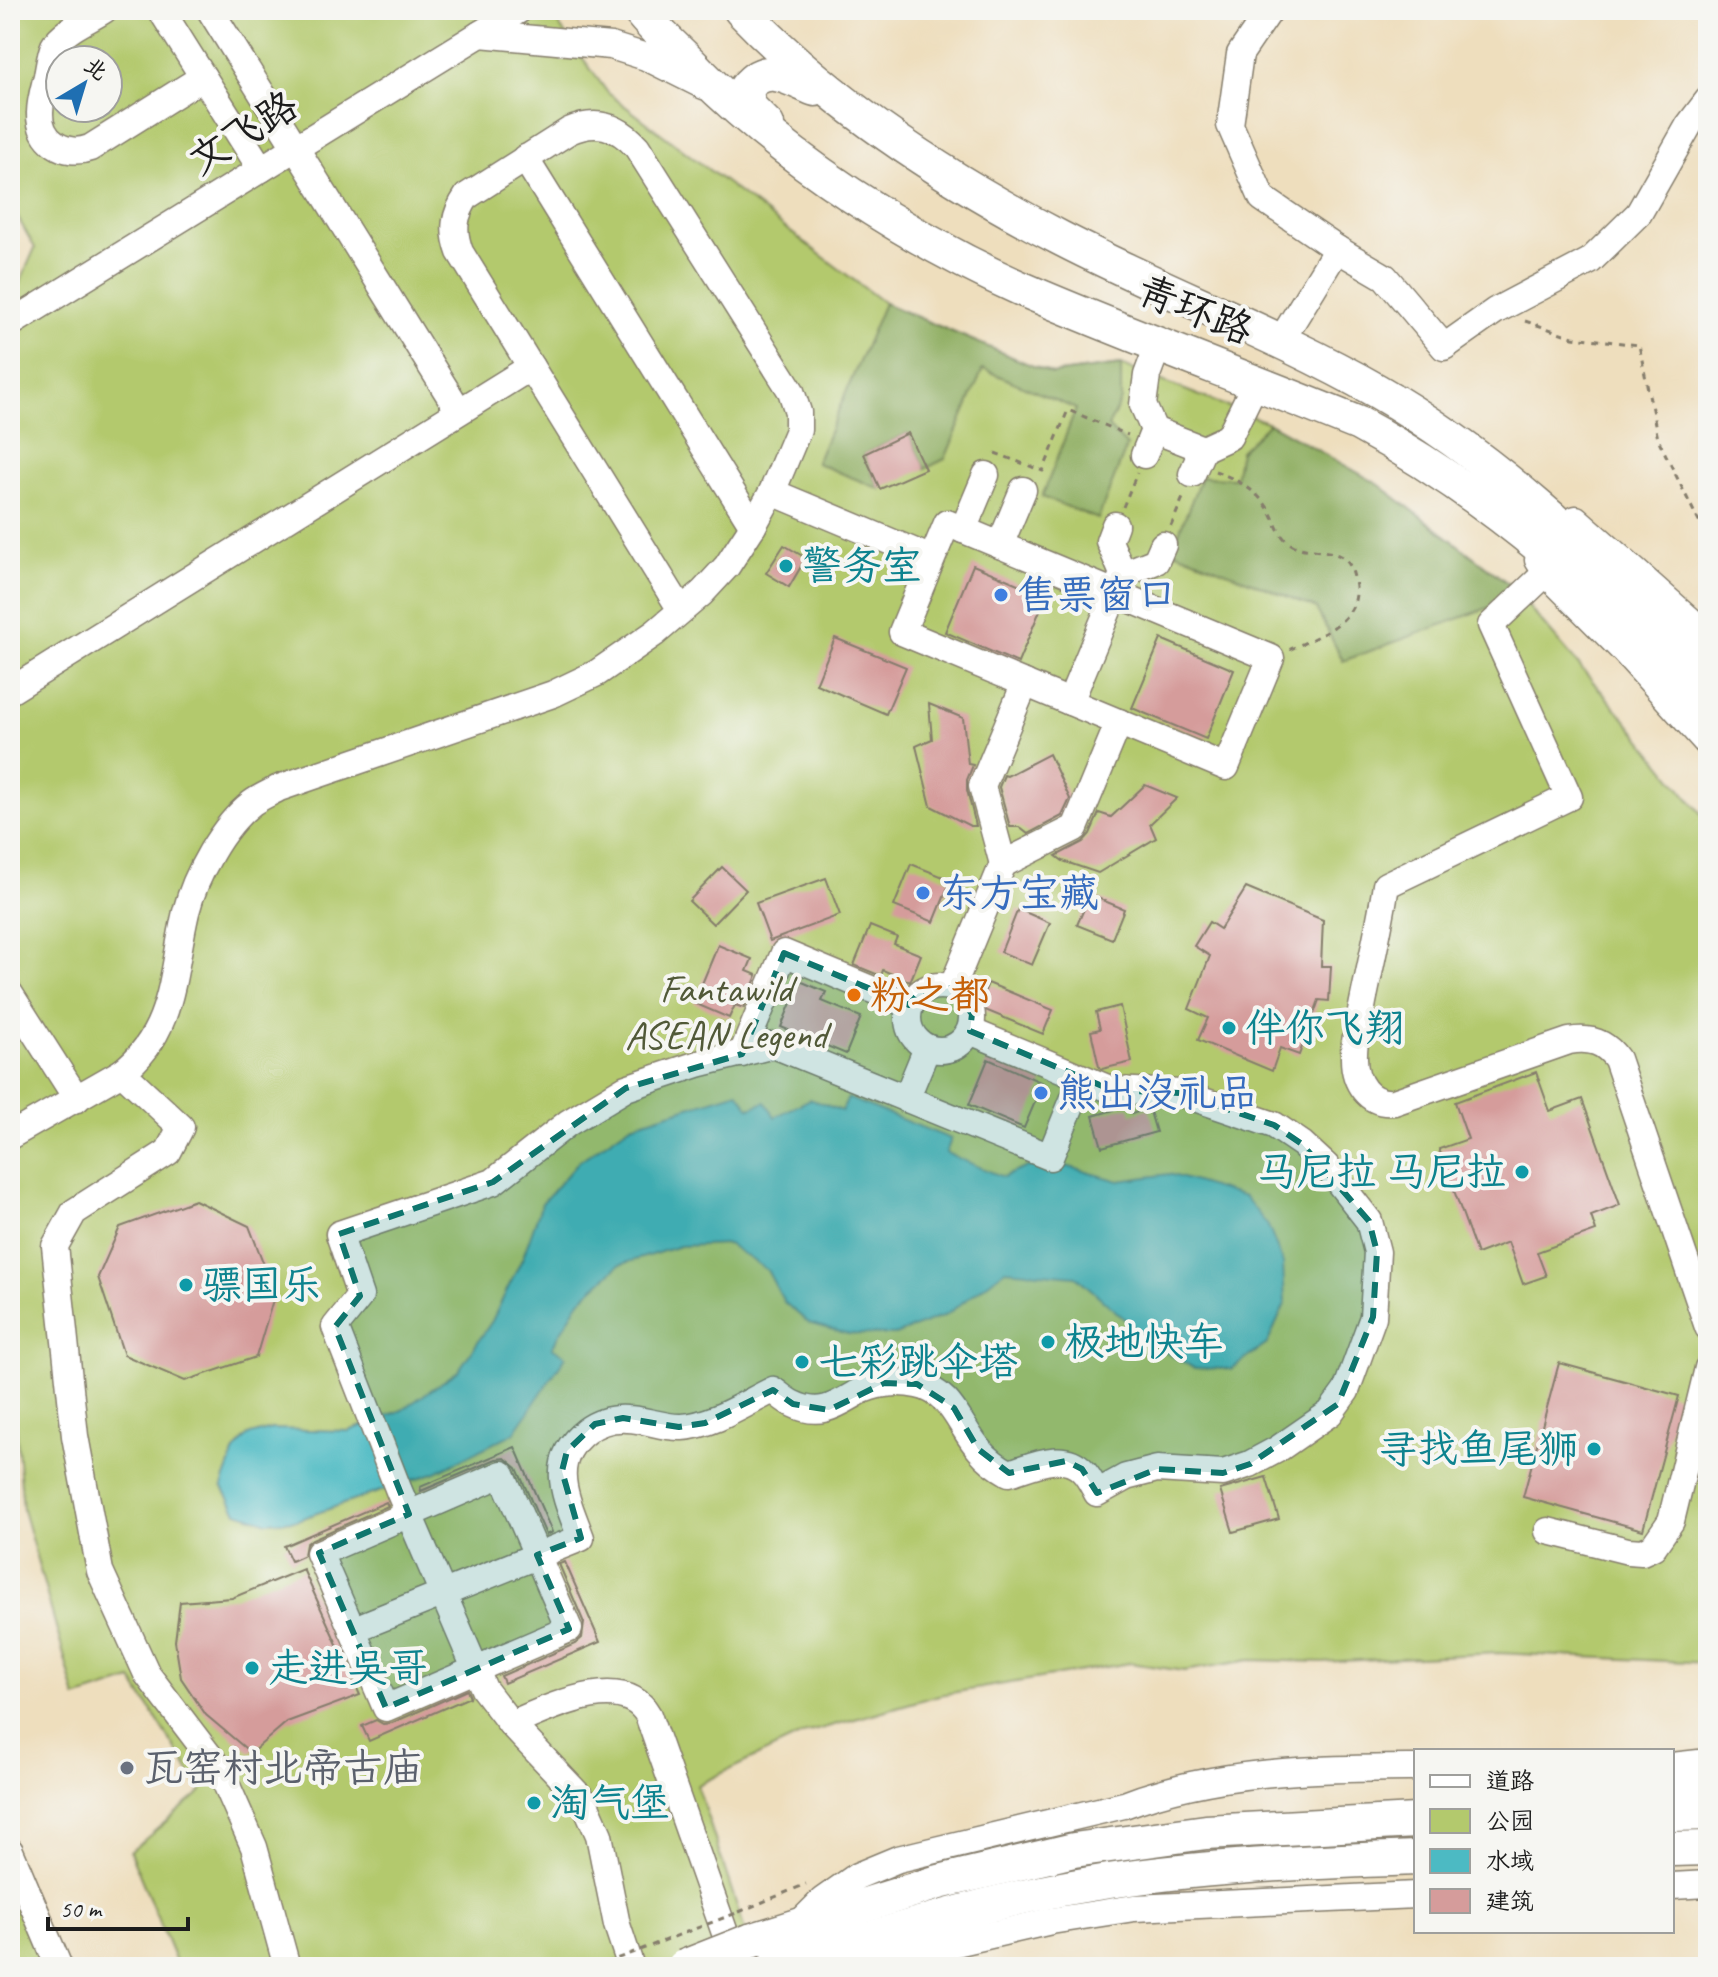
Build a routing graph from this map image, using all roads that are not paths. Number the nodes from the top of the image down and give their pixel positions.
1 (104, 10) edge
2 (161, 10) edge
3 (210, 10) edge
4 (519, 10) edge
5 (639, 10) edge
6 (741, 10) edge
7 (1270, 10) edge
8 (486, 22) edge
9 (203, 77) junction
10 (723, 97) junction
11 (838, 98) junction
12 (1708, 100) edge
13 (295, 148) junction
14 (797, 157) junction
15 (525, 158) junction
16 (261, 169) junction
17 (1337, 249) junction
18 (73, 285) junction
19 (10, 309) edge
20 (10, 324) edge
21 (10, 341) edge
22 (1280, 342) junction
23 (1159, 343) junction
24 (531, 367) junction
25 (1256, 382) junction
26 (459, 411) junction
27 (1483, 462) junction
28 (990, 464) road end
29 (1023, 490) dead end
30 (772, 492) junction
31 (1115, 525) road end
32 (753, 526) junction
33 (1517, 527) junction
34 (963, 530) junction
35 (1000, 545) junction
36 (1163, 545) road end
37 (932, 559) junction
38 (1546, 573) junction
39 (1118, 583) junction
40 (681, 610) junction
41 (1708, 636) edge
42 (1708, 664) edge
43 (1025, 683) junction
44 (10, 691) edge
45 (1070, 702) junction
46 (1708, 705) edge
47 (1119, 722) junction
48 (1708, 744) edge
49 (1003, 864) junction
50 (952, 988) junction
51 (10, 994) edge
52 (909, 1005) junction
53 (970, 1031) junction
54 (927, 1048) junction
55 (742, 1054) junction
56 (122, 1072) junction
57 (1082, 1078) junction
58 (77, 1099) junction
59 (906, 1099) junction
60 (10, 1136) edge
61 (1708, 1327) edge
62 (1708, 1368) edge
63 (404, 1502) junction
64 (1548, 1531) dead end
65 (537, 1555) junction
66 (443, 1593) junction
67 (352, 1630) junction
68 (476, 1669) junction
69 (511, 1724) junction
70 (1414, 1768) edge
71 (1674, 1769) edge
72 (1694, 1796) edge
73 (1414, 1821) edge
74 (10, 1851) edge
75 (1414, 1858) edge
76 (1708, 1884) edge
77 (1674, 1886) edge
78 (1414, 1895) edge
79 (742, 1940) edge
80 (791, 1951) edge
81 (59, 1967) edge
82 (287, 1967) edge
83 (631, 1967) edge
84 (684, 1967) edge

1 - 9 street
2 - 9 street
3 - 13 street
4 - 8 street, 文飞路
5 - 10 main road, 青环路
6 - 11 main road, 青环路
7 - 17 street
8 - 10 street
8 - 13 street, 文飞路
9 - 16 street
10 - 14 main road, 青环路
11 - 14 main road
11 - 22 main road, 青环路
12 - 17 street
13 - 16 street, 文飞路
13 - 26 street
14 - 23 main road, 青环路
15 - 24 street
15 - 30 street
15 - 32 street
16 - 18 street, 文飞路
17 - 22 street
18 - 19 street
18 - 20 street, 文飞路
18 - 21 street
22 - 27 main road, 青环路
23 - 25 main road, 青环路
23 - 25 street
24 - 26 street
24 - 40 street
25 - 33 main road, 青环路
26 - 44 street
27 - 41 street
27 - 42 main road, 青环路
28 - 34 street
29 - 35 street
30 - 32 street
30 - 37 street
31 - 39 street
32 - 40 street
33 - 38 street
33 - 46 main road, 青环路
34 - 35 street
34 - 37 street
35 - 39 street
36 - 39 street
37 - 43 street
38 - 48 street
38 - 61 street
39 - 45 street
39 - 47 street
40 - 56 street
43 - 45 street
43 - 49 street
45 - 47 street
47 - 49 street
49 - 50 street
50 - 52 street
50 - 53 street
51 - 58 street
52 - 54 street
52 - 55 street
53 - 54 street
53 - 57 street
54 - 59 street
55 - 59 street
55 - 63 street
56 - 58 street
56 - 82 street
57 - 59 street
57 - 65 street
58 - 60 street
62 - 64 street
63 - 65 street
63 - 66 street
63 - 67 street
65 - 66 street
65 - 68 street
66 - 67 street
66 - 68 street
67 - 68 street
68 - 69 street
69 - 79 street
69 - 83 street
70 - 80 street
71 - 72 street
73 - 80 main road
74 - 81 street
75 - 80 main road
76 - 77 street
78 - 80 street
79 - 80 main road
79 - 84 main road, bridge

